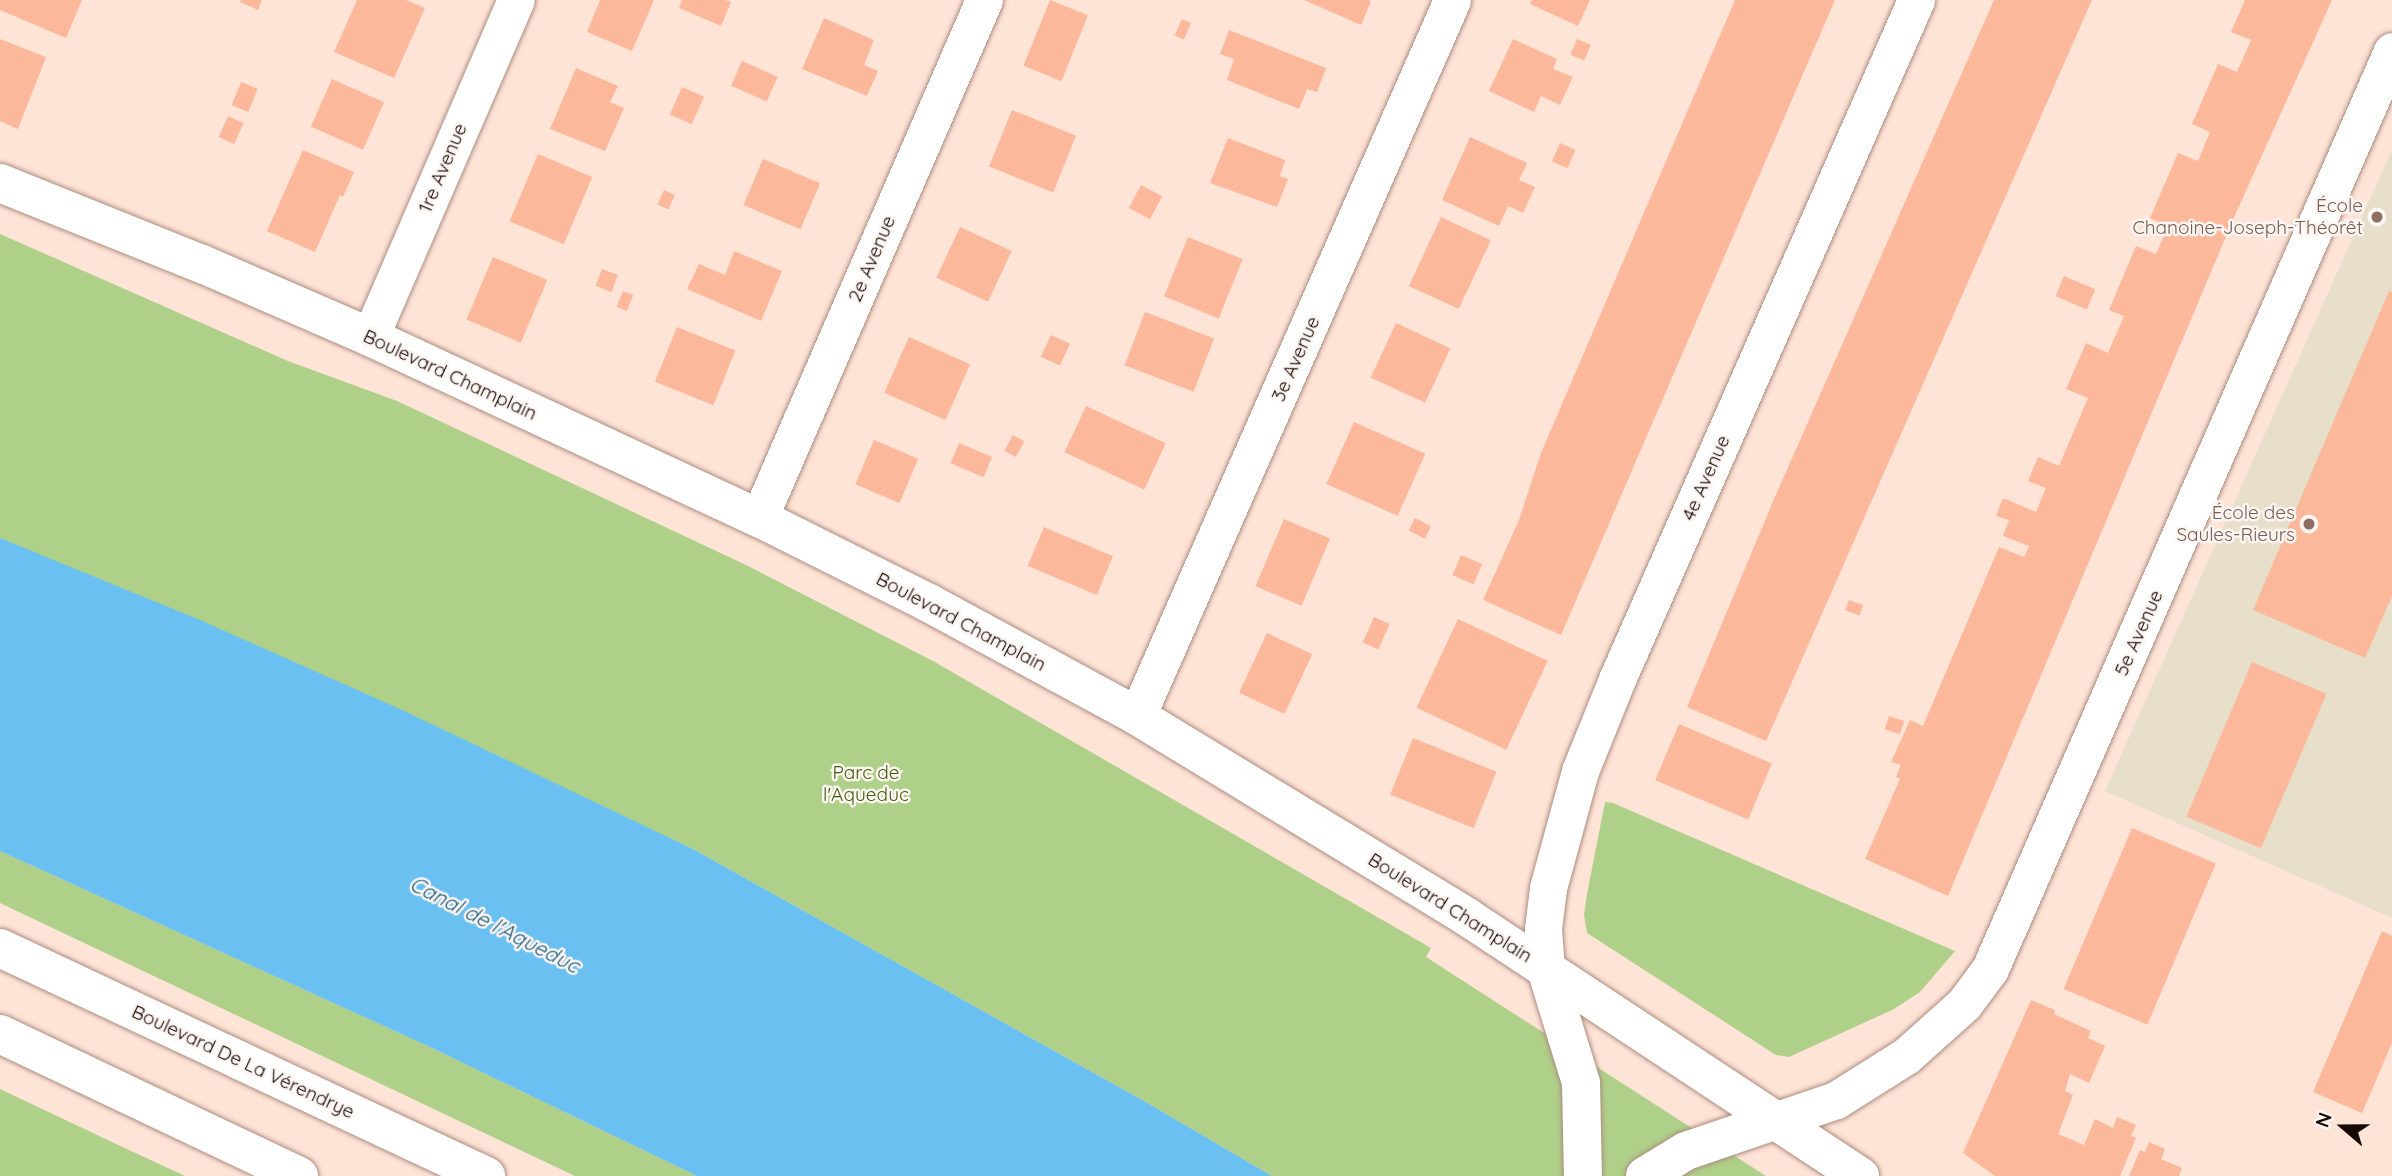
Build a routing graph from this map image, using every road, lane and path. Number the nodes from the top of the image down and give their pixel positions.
1 (516, 0) edge
2 (984, 0) edge
3 (1452, 0) edge
4 (1916, 0) edge
5 (2392, 51) edge
6 (0, 183) edge
7 (370, 337) junction
8 (759, 518) junction
9 (1137, 716) junction
10 (0, 948) edge
11 (1546, 969) junction
12 (0, 1034) edge
13 (1777, 1120) junction
14 (299, 1176) edge
15 (486, 1176) edge
16 (1583, 1176) edge
17 (1645, 1176) edge
18 (1860, 1176) edge

1 - 7 street, 1re Avenue
2 - 8 street, 2e Avenue
3 - 9 street, 3e Avenue
4 - 11 street, 4e Avenue
5 - 13 street, 5e Avenue
6 - 7 main road, Boulevard Champlain
7 - 8 main road, Boulevard Champlain
8 - 9 main road, Boulevard Champlain
9 - 11 main road, Boulevard Champlain
10 - 15 main road, Boulevard De La Vérendrye
11 - 13 main road, Boulevard Champlain
11 - 16 main road
12 - 14 main road
13 - 17 main road
13 - 18 main road, Boulevard Champlain

